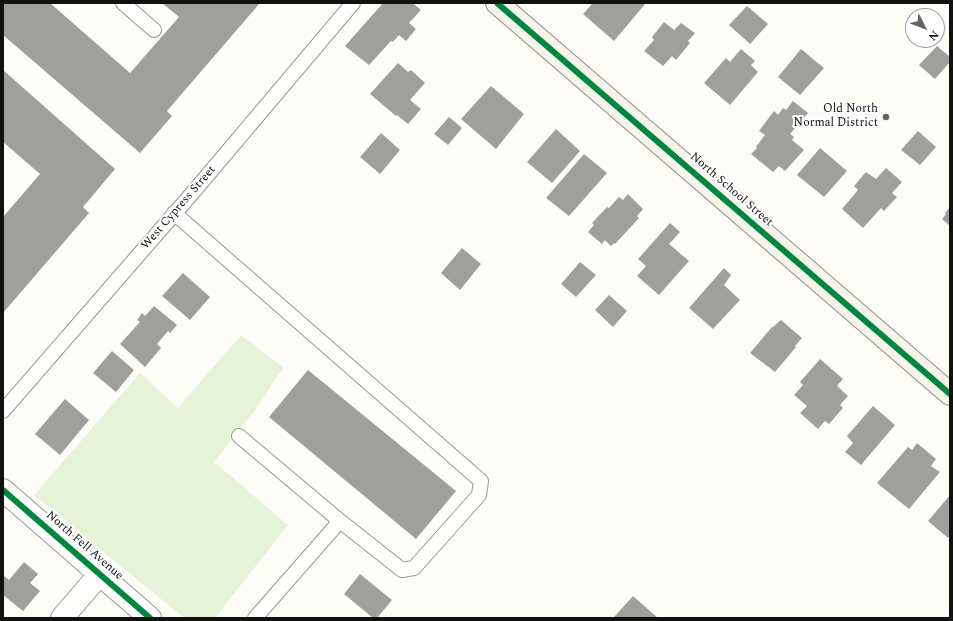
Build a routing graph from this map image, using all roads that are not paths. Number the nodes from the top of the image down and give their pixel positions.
1 (123, 3) edge
2 (353, 3) edge
3 (497, 3) edge
4 (154, 30) dead end
5 (174, 213) junction
6 (950, 394) edge
7 (3, 411) edge
8 (239, 436) dead end
9 (3, 490) edge
10 (340, 521) junction
11 (99, 575) junction
12 (62, 618) edge
13 (150, 618) edge
14 (255, 618) edge

1 - 4 lane
2 - 5 lane, West Cypress Street
3 - 6 street, North School Street
5 - 7 lane, West Cypress Street
5 - 10 lane
8 - 10 lane
9 - 11 street, North Fell Avenue
10 - 14 lane
11 - 12 street
11 - 13 street, North Fell Avenue

